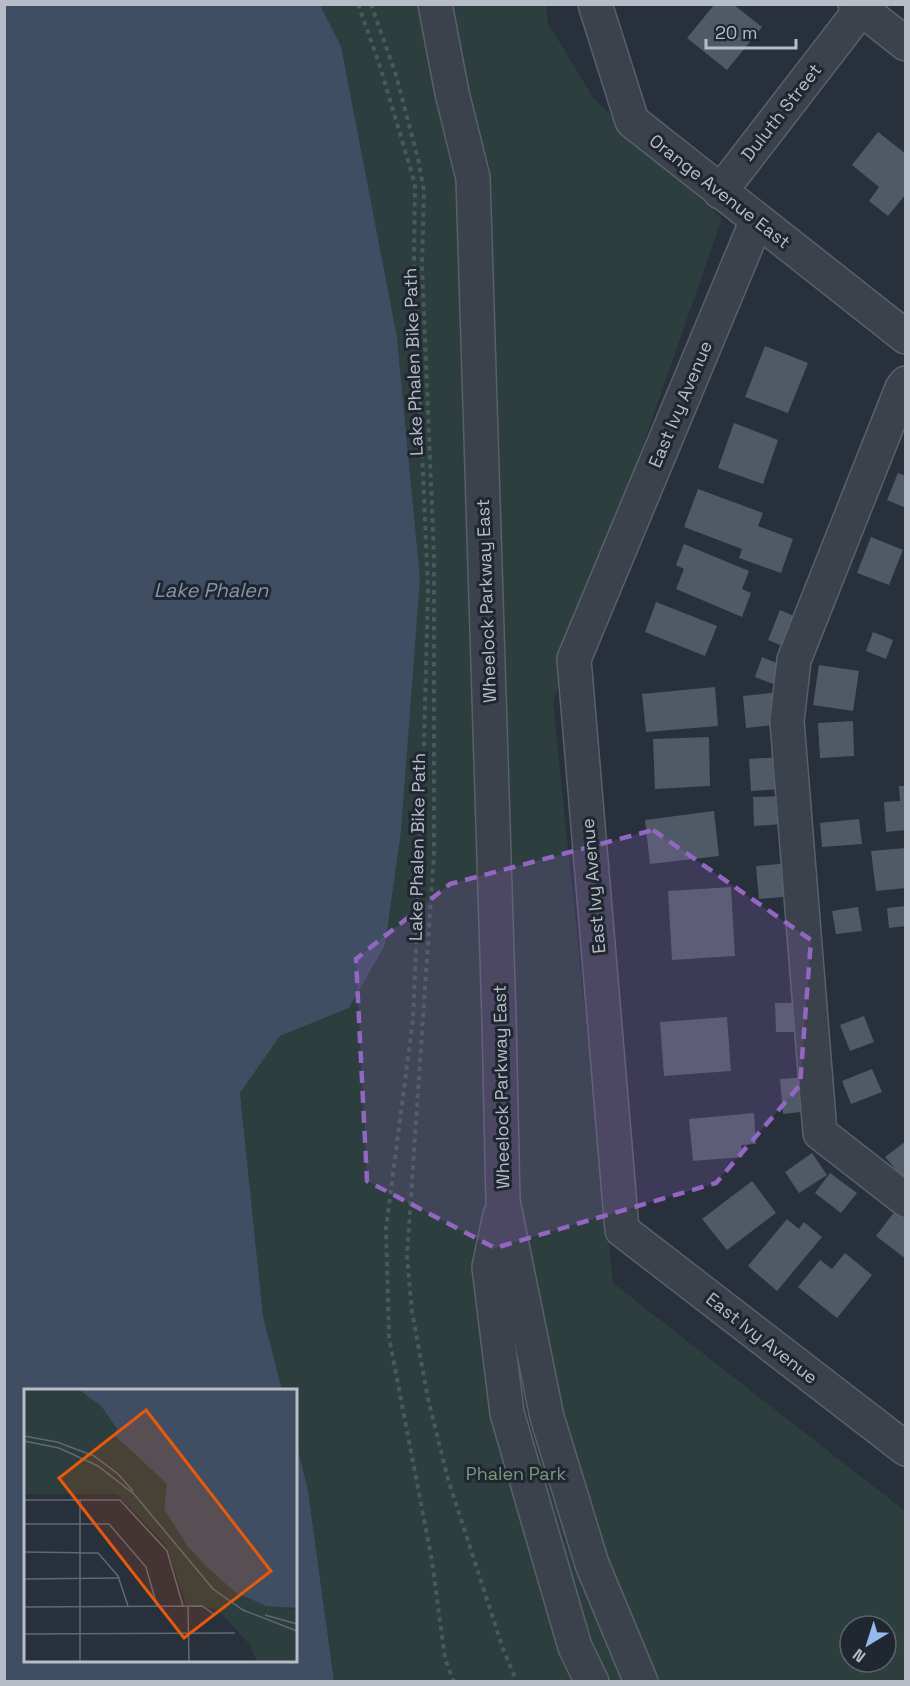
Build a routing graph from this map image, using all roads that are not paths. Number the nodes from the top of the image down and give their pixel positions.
1 (435, 4) edge
2 (595, 4) edge
3 (860, 6) edge
4 (906, 44) edge
5 (720, 192) junction
6 (757, 220) junction
7 (906, 336) edge
8 (906, 383) edge
9 (906, 1200) edge
10 (503, 1201) junction
11 (900, 1433) edge
12 (592, 1682) edge
13 (641, 1682) edge

1 - 10 street, Wheelock Parkway East
2 - 5 street, Orange Avenue East
3 - 4 street
3 - 5 street, Duluth Street
5 - 6 street, Orange Avenue East
6 - 7 street, Orange Avenue East
6 - 11 street, East Ivy Avenue
8 - 9 street
10 - 12 street, Wheelock Parkway East
10 - 13 street, Wheelock Parkway East

